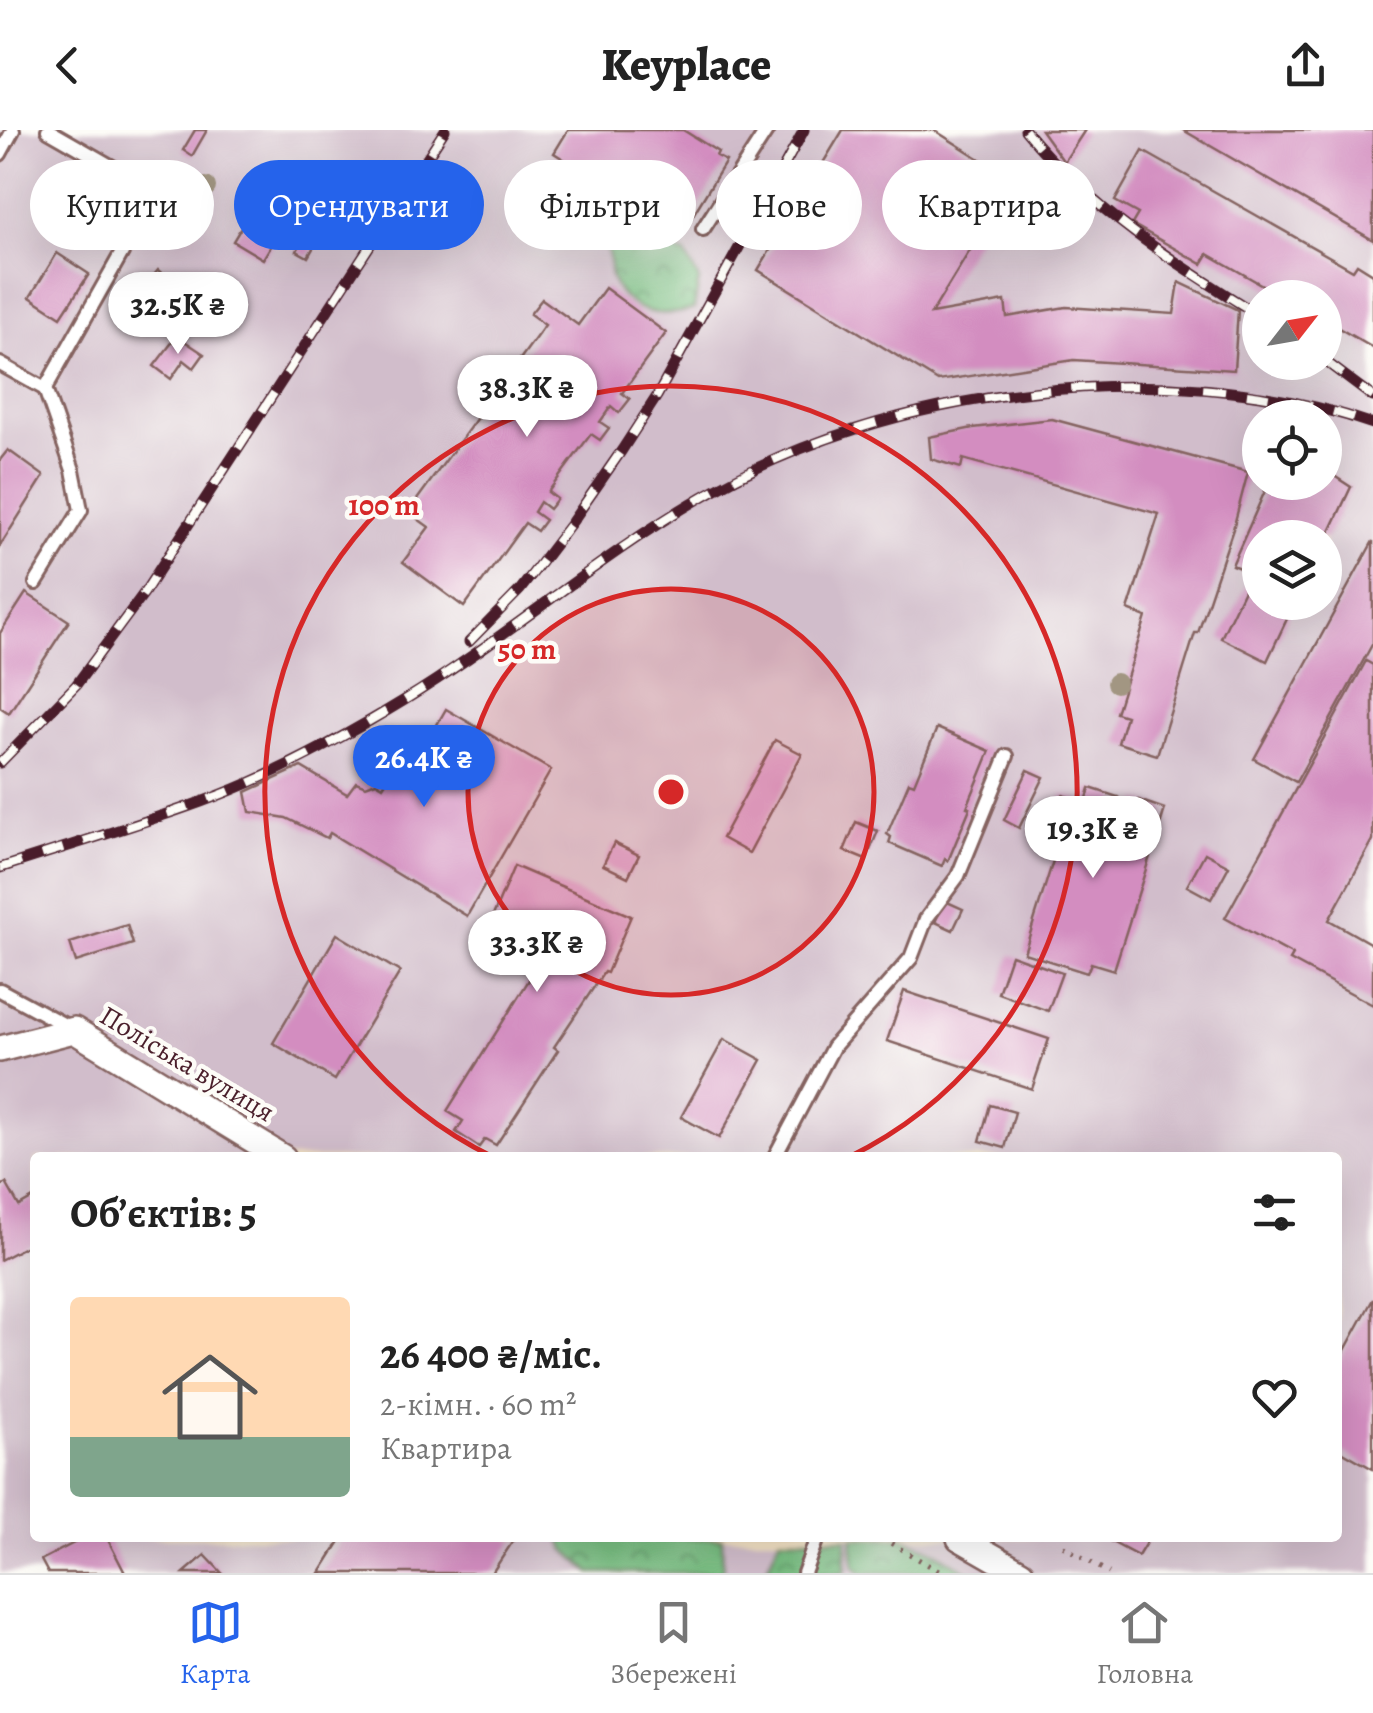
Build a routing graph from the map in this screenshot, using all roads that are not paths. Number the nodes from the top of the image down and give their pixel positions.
1 (14, 130) edge
2 (48, 130) edge
3 (767, 130) edge
4 (0, 154) edge
5 (702, 229) dead end
6 (0, 364) edge
7 (44, 389) junction
8 (36, 584) dead end
9 (1007, 756) dead end
10 (0, 990) edge
11 (74, 1030) junction
12 (0, 1049) edge
13 (273, 1152) edge
14 (777, 1152) edge
15 (816, 1542) edge
16 (967, 1542) edge
17 (804, 1573) edge
18 (1021, 1573) edge

1 - 4 lane
2 - 7 lane
3 - 5 lane
6 - 7 lane
7 - 8 lane
9 - 14 lane
10 - 11 lane
11 - 12 street, Поліська вулиця
11 - 13 street, Поліська вулиця
15 - 17 lane
16 - 18 street

